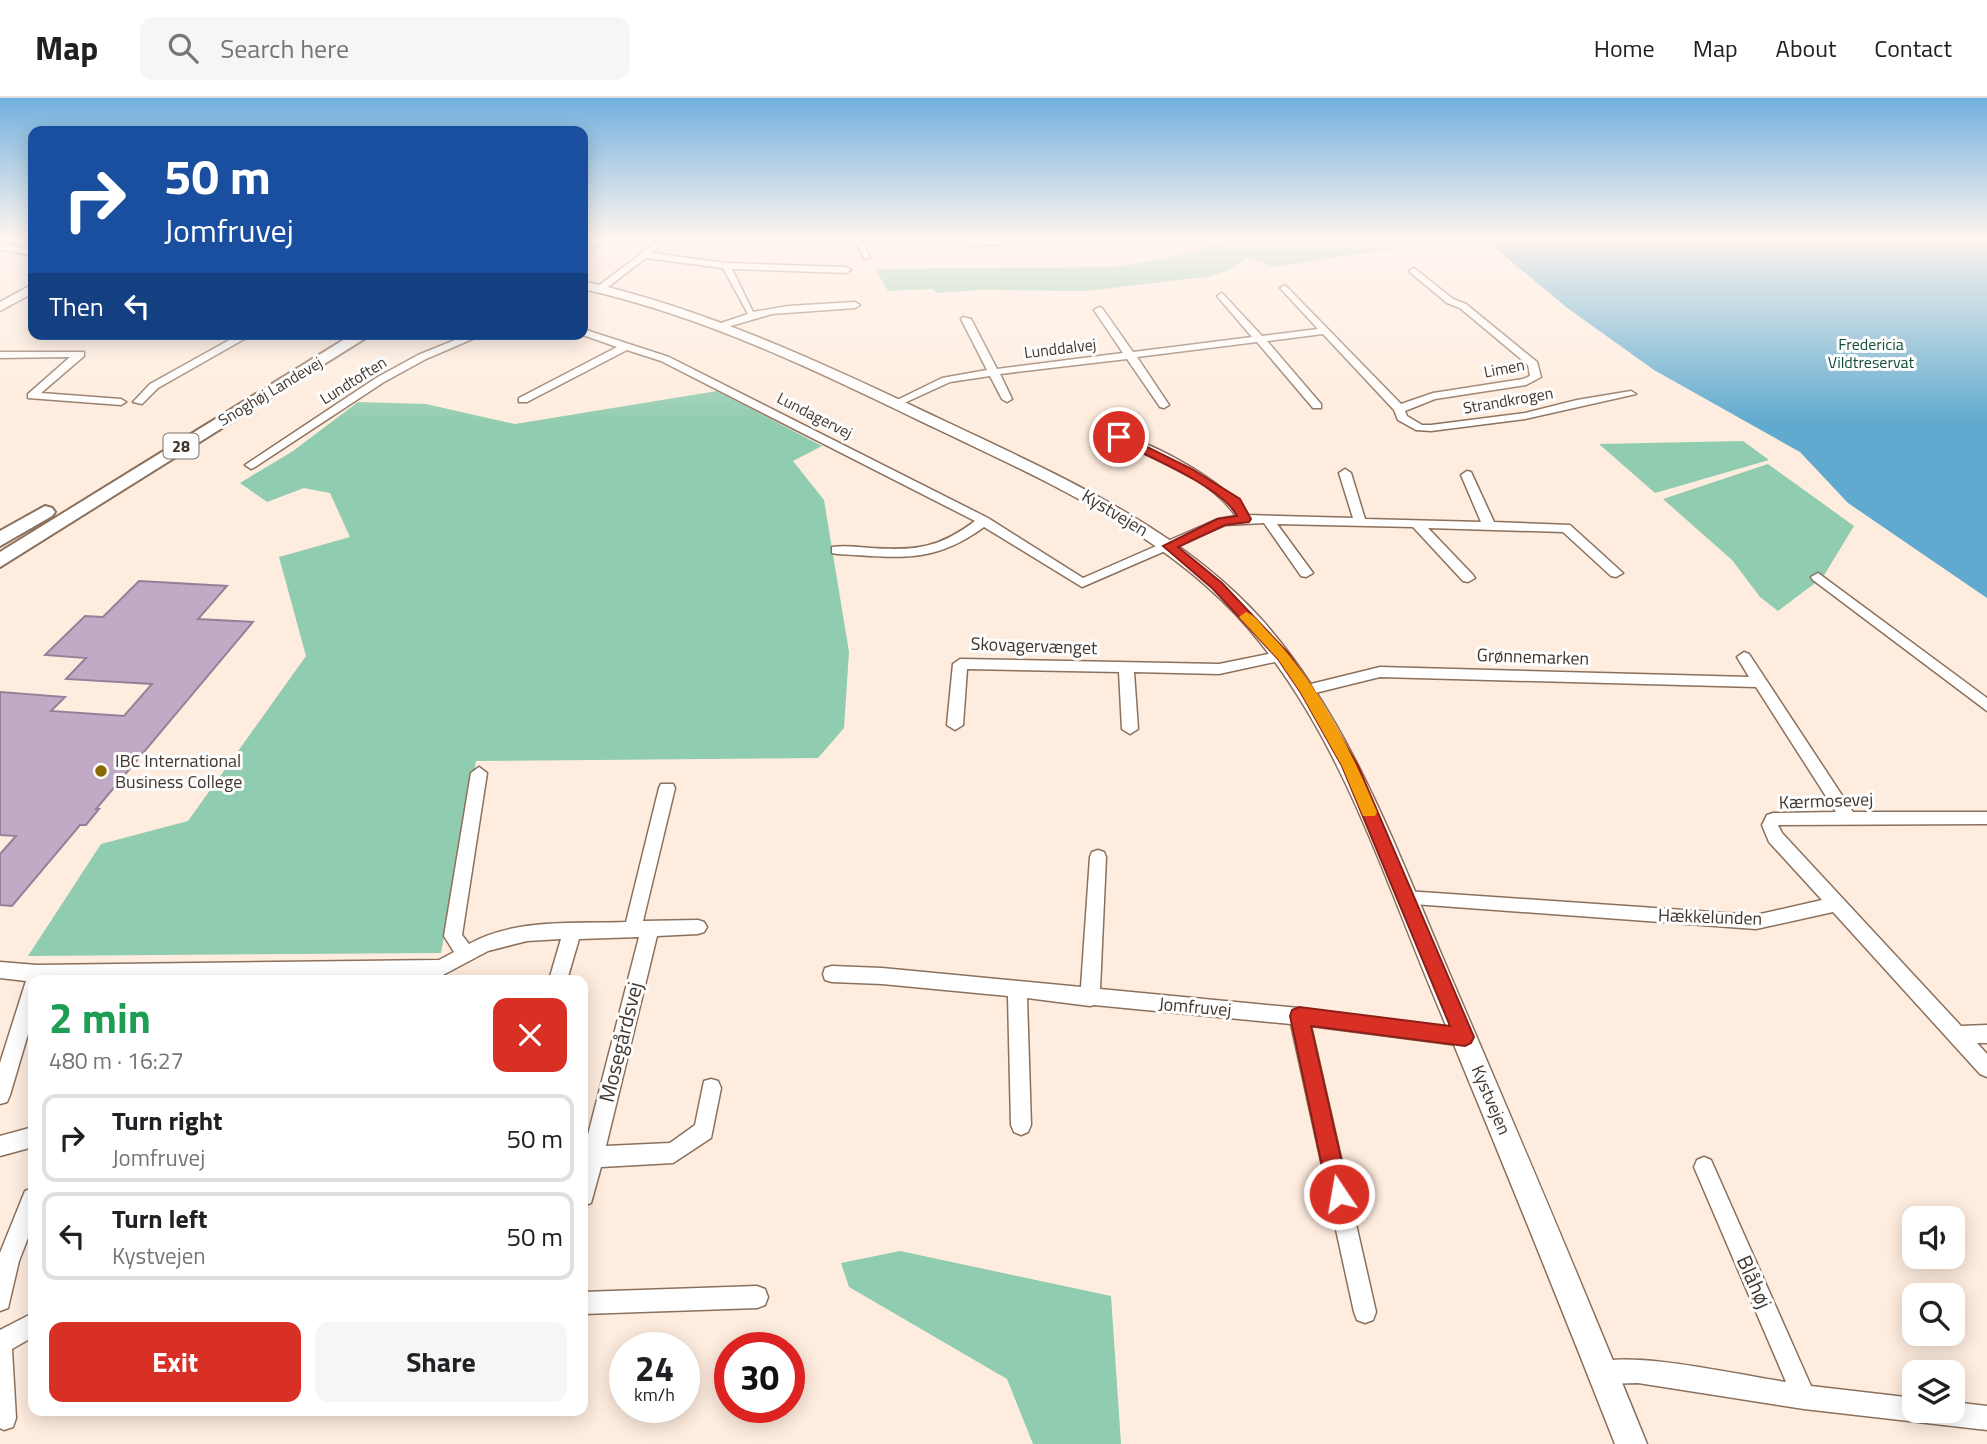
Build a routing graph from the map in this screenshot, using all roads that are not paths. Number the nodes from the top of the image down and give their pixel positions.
1 (635, 300) edge
2 (743, 300) edge
3 (1225, 300) edge
4 (1296, 300) edge
5 (1449, 300) edge
6 (855, 305) dead end
7 (1099, 310) dead end
8 (749, 311) dead end
9 (966, 319) dead end
10 (724, 325) junction
11 (1325, 331) junction
12 (588, 333) edge
13 (1259, 339) junction
14 (237, 340) edge
15 (329, 340) edge
16 (354, 340) edge
17 (464, 340) edge
18 (628, 345) junction
19 (0, 355) edge
20 (1130, 355) junction
21 (994, 372) junction
22 (1631, 394) dead end
23 (1007, 399) dead end
24 (523, 400) dead end
25 (121, 402) dead end
26 (138, 402) dead end
27 (896, 403) junction
28 (1164, 405) dead end
29 (1317, 406) dead end
30 (1399, 409) junction
31 (1119, 437) dead end
32 (251, 465) dead end
33 (1345, 473) dead end
34 (1467, 475) dead end
35 (1244, 519) junction
36 (1267, 519) junction
37 (984, 521) junction
38 (1360, 522) junction
39 (1417, 524) junction
40 (1489, 525) junction
41 (0, 540) edge
42 (1169, 546) junction
43 (837, 550) dead end
44 (0, 561) edge
45 (1306, 573) dead end
46 (1616, 573) dead end
47 (1468, 578) dead end
48 (1818, 578) dead end
49 (1283, 656) junction
50 (1744, 657) dead end
51 (1126, 668) junction
52 (1760, 682) junction
53 (1307, 690) junction
54 (1987, 706) edge
55 (955, 725) dead end
56 (1130, 729) dead end
57 (479, 773) dead end
58 (667, 788) dead end
59 (1987, 817) edge
60 (1849, 819) junction
61 (1098, 858) dead end
62 (1406, 898) junction
63 (1834, 905) junction
64 (698, 927) dead end
65 (642, 928) junction
66 (572, 931) junction
67 (465, 953) junction
68 (0, 970) edge
69 (438, 974) edge
70 (832, 974) dead end
71 (371, 975) edge
72 (559, 975) edge
73 (28, 978) edge
74 (1017, 991) junction
75 (1090, 998) junction
76 (28, 1003) edge
77 (1299, 1016) junction
78 (1987, 1034) edge
79 (1956, 1035) junction
80 (1465, 1037) junction
81 (1987, 1068) edge
82 (711, 1088) dead end
83 (0, 1095) edge
84 (1021, 1125) dead end
85 (28, 1139) edge
86 (0, 1146) edge
87 (592, 1157) junction
88 (1704, 1167) dead end
89 (588, 1174) edge
90 (28, 1211) edge
91 (757, 1297) dead end
92 (0, 1300) edge
93 (588, 1303) edge
94 (1365, 1312) dead end
95 (28, 1328) edge
96 (0, 1343) edge
97 (1602, 1372) junction
98 (1804, 1396) junction
99 (1902, 1408) edge
100 (1965, 1417) edge
101 (4, 1418) dead end
102 (1986, 1420) edge
103 (1631, 1444) edge

1 - 10 street, Kystvejen
2 - 8 street
3 - 13 street
4 - 11 street
5 - 30 street, Limen
6 - 10 street
7 - 20 street, Lunddalvej
9 - 21 street
10 - 27 street, Kystvejen
11 - 13 street, Lunddalvej
11 - 30 street
12 - 18 street, Lundagervej
13 - 20 street, Lunddalvej
13 - 29 street
14 - 26 street
15 - 41 main road, Snoghøj Landevej / 28
16 - 44 main road, Snoghøj Landevej / 28
17 - 32 street, Lundtoften
18 - 24 street
18 - 37 street, Lundagervej
19 - 25 street
20 - 21 street, Lunddalvej
20 - 28 street, Lunddalvej
21 - 23 street
21 - 27 street, Lunddalvej
22 - 30 street, Strandkrogen
27 - 42 street, Kystvejen
31 - 35 street
33 - 38 street
34 - 40 street
35 - 36 street
35 - 42 street
36 - 38 street
36 - 45 street
37 - 42 street, Lundagervej
37 - 43 street
38 - 39 street
39 - 40 street
39 - 47 street
40 - 46 street
42 - 49 street, Kystvejen
48 - 54 street
49 - 51 street, Skovagervænget
49 - 53 street, Kystvejen
50 - 52 street
51 - 55 street, Skovagervænget
51 - 56 street
52 - 53 street, Grønnemarken
52 - 60 street
53 - 62 street, Kystvejen
57 - 67 street
58 - 65 street, Mosegårdsvej
59 - 60 street, Kærmosevej
60 - 63 street, Kærmosevej
61 - 75 street
62 - 63 street, Hækkelunden
62 - 80 street, Kystvejen
63 - 79 street
64 - 65 street
65 - 66 street
65 - 87 street, Mosegårdsvej
66 - 67 street
66 - 72 street
67 - 69 street
68 - 73 street
69 - 71 street
70 - 74 street, Jomfruvej
74 - 75 street, Jomfruvej
74 - 84 street
75 - 77 street, Jomfruvej
76 - 83 street
77 - 80 street, Jomfruvej
77 - 94 street
78 - 79 street
79 - 81 street
80 - 97 street, Kystvejen
82 - 87 street
85 - 86 street
87 - 89 street, Mosegårdsvej
88 - 98 street, Blåhøj
90 - 92 street
91 - 93 street
95 - 96 street
96 - 101 street
97 - 98 street
97 - 103 street, Kystvejen
98 - 99 street
100 - 102 street

